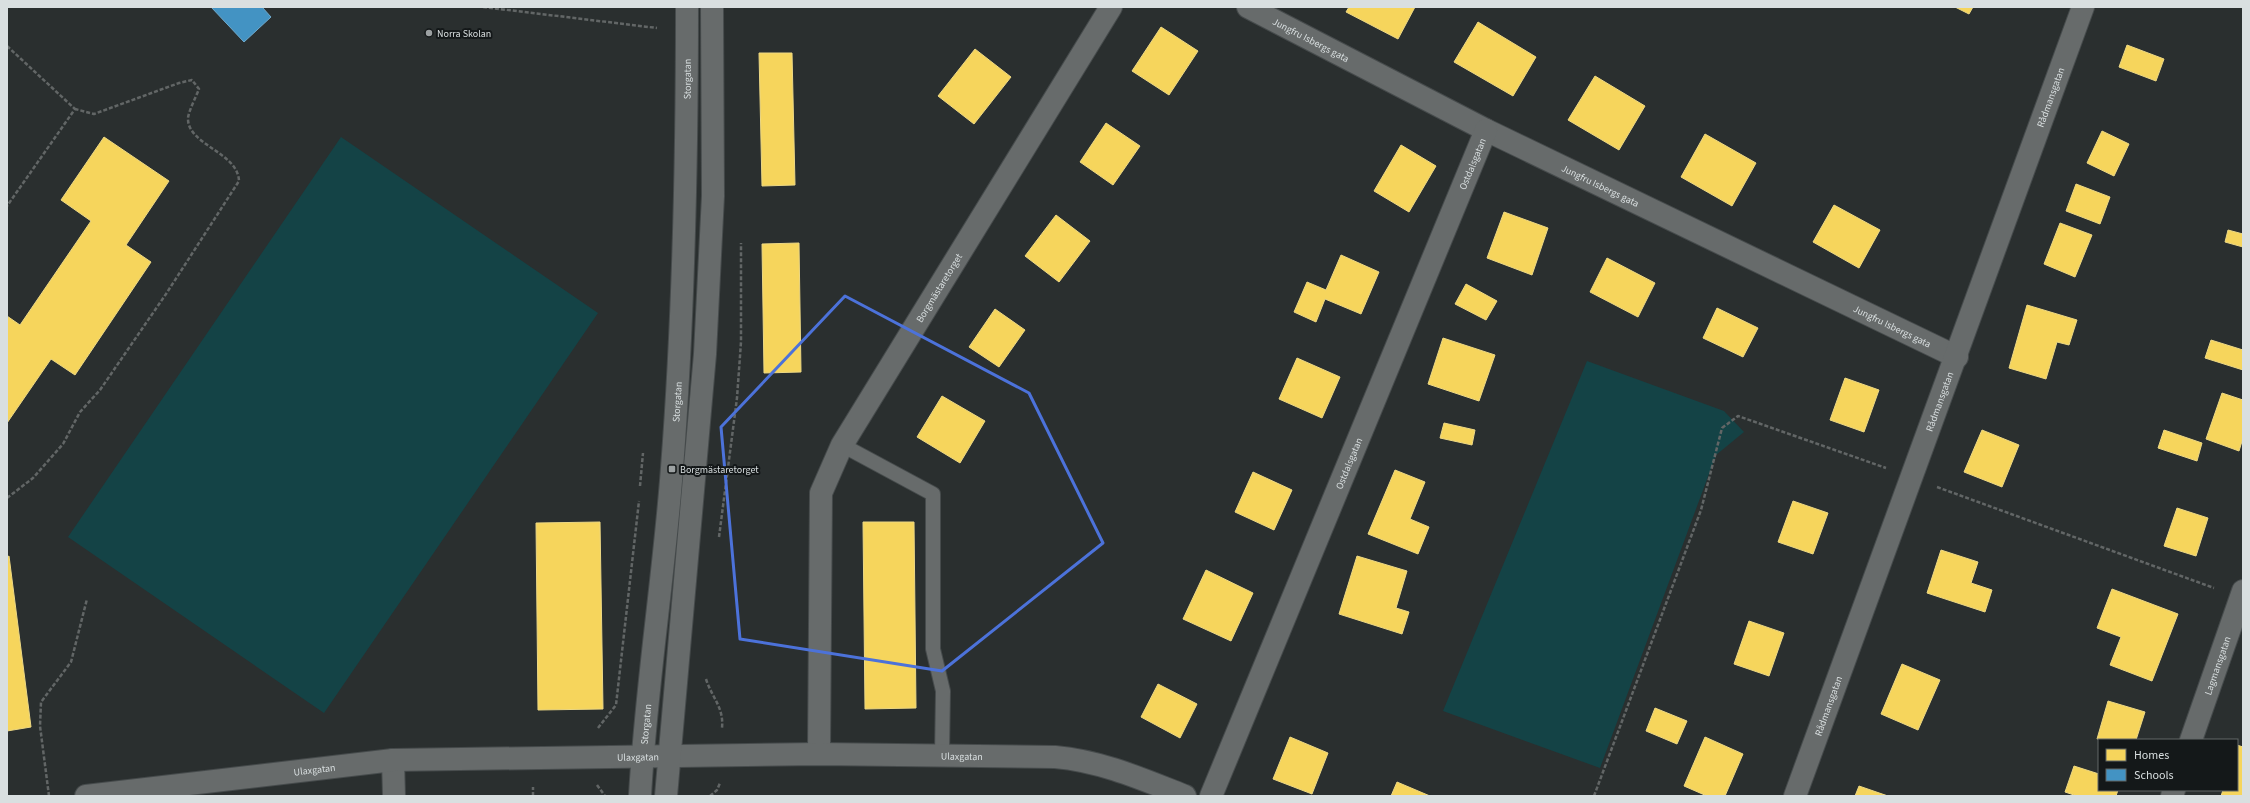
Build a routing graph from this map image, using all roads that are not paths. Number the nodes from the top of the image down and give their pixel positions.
1 (687, 7) edge
2 (712, 7) edge
3 (1111, 7) edge
4 (1248, 7) edge
5 (2083, 7) edge
6 (1486, 130) junction
7 (1957, 357) junction
8 (842, 445) junction
9 (2242, 594) edge
10 (2191, 739) edge
11 (819, 754) junction
12 (942, 755) junction
13 (668, 756) junction
14 (642, 758) junction
15 (393, 760) junction
16 (86, 796) edge
17 (394, 796) edge
18 (640, 796) edge
19 (666, 796) edge
20 (1185, 796) edge
21 (1211, 796) edge
22 (1795, 796) edge

1 - 14 street, Storgatan
2 - 13 street
3 - 8 street, Borgmästaretorget
4 - 6 street, Jungfru Isbergs gata
5 - 7 street, Rådmansgatan
6 - 7 street, Jungfru Isbergs gata
6 - 21 street, Ostdalsgatan
7 - 22 street, Rådmansgatan
8 - 11 street, Borgmästaretorget
8 - 12 lane
9 - 10 street, Lagmansgatan
11 - 12 street, Ulaxgatan
11 - 13 street, Ulaxgatan
12 - 20 street, Ulaxgatan
13 - 14 street, Ulaxgatan
13 - 19 street
14 - 15 street, Ulaxgatan
14 - 18 street, Storgatan
15 - 16 street, Ulaxgatan
15 - 17 street

